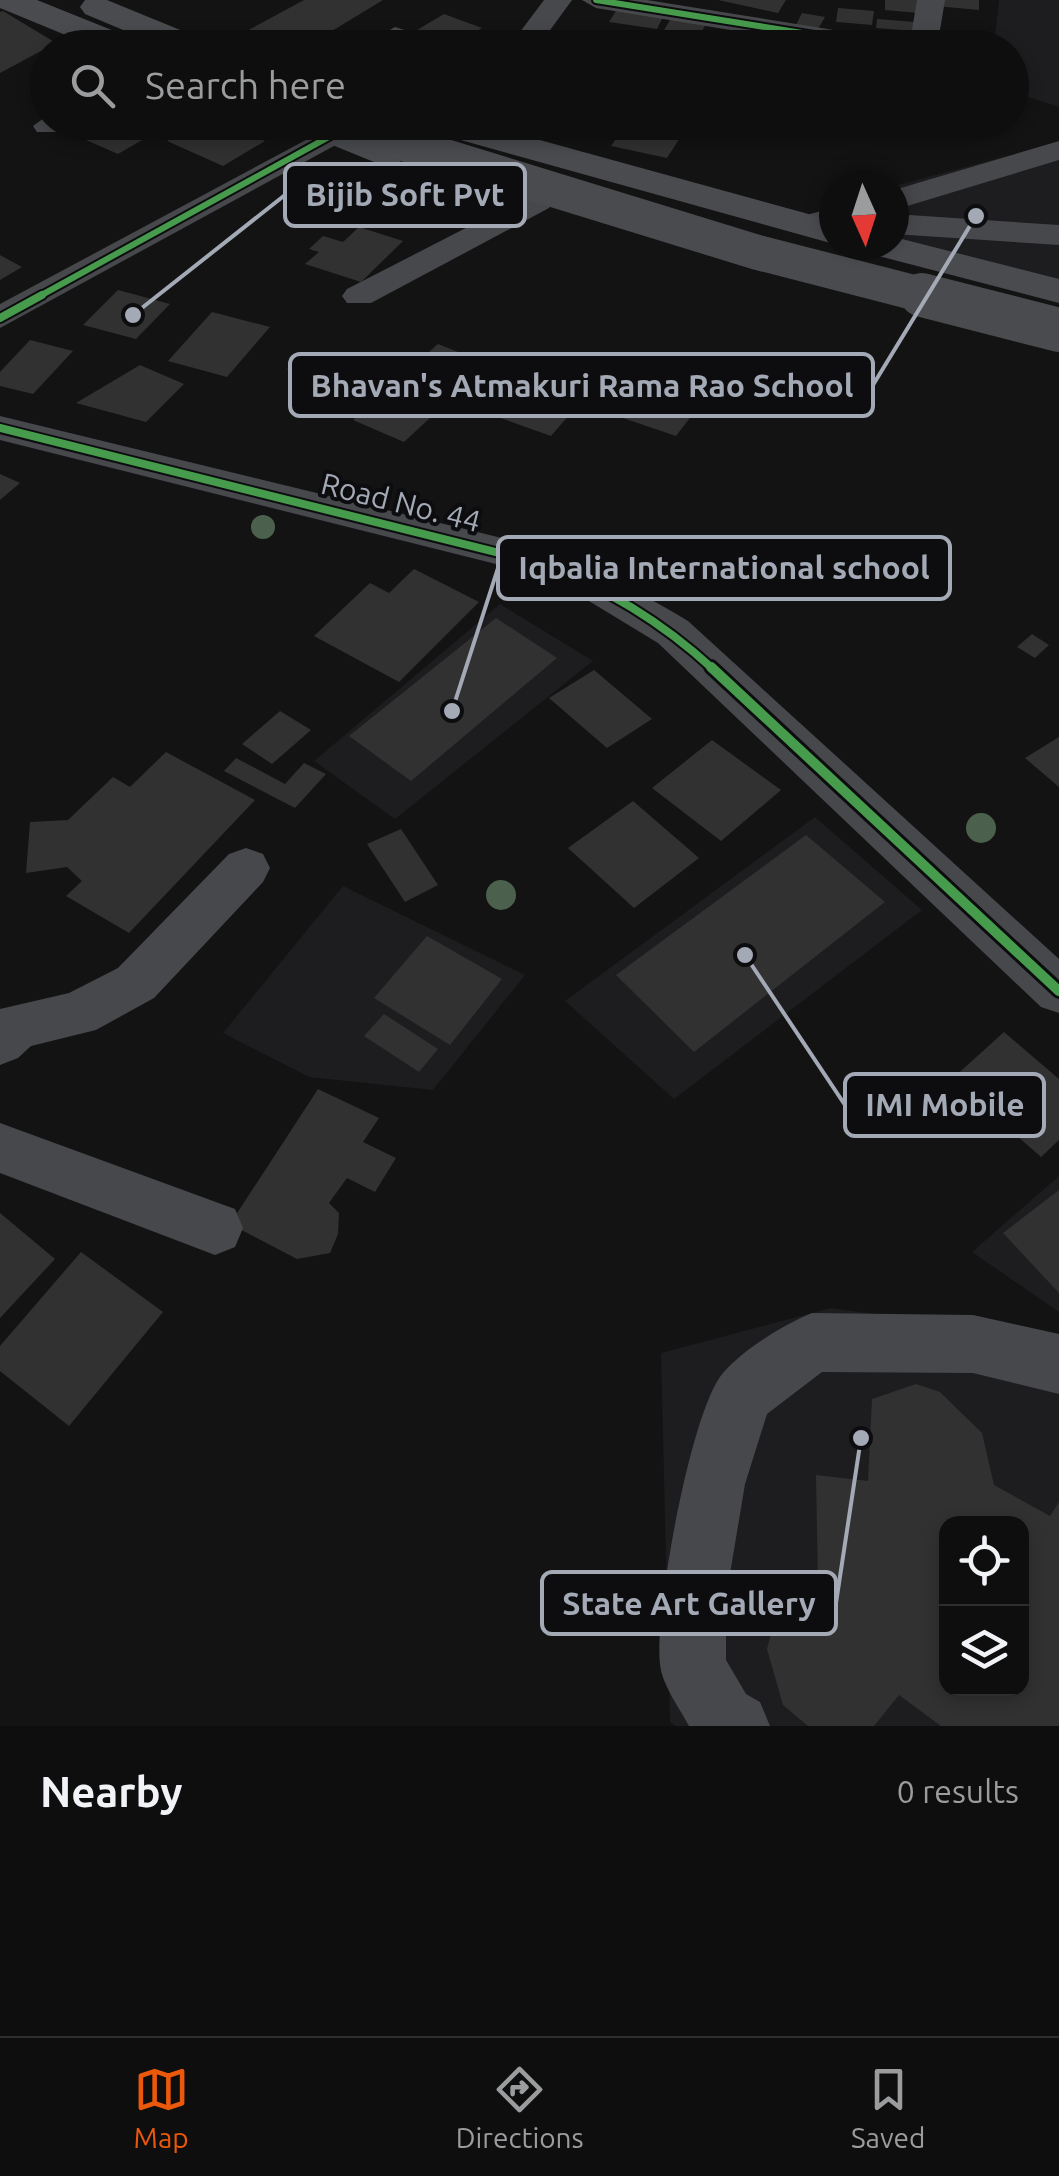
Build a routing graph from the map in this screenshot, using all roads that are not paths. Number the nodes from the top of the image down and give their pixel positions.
1 (9, 0) edge
2 (38, 0) edge
3 (79, 0) edge
4 (127, 0) edge
5 (558, 0) edge
6 (596, 0) edge
7 (931, 0) edge
8 (83, 30) edge
9 (109, 30) edge
10 (168, 30) edge
11 (184, 30) edge
12 (536, 30) edge
13 (784, 30) edge
14 (926, 30) edge
15 (300, 140) edge
16 (363, 140) edge
17 (372, 140) edge
18 (452, 140) edge
19 (502, 140) edge
20 (1059, 150) edge
21 (909, 195) edge
22 (538, 202) junction
23 (819, 221) edge
24 (819, 225) edge
25 (909, 225) edge
26 (1059, 234) edge
27 (909, 252) edge
28 (722, 257) junction
29 (1059, 291) edge
30 (358, 296) dead end
31 (1059, 308) edge
32 (0, 318) edge
33 (1059, 330) edge
34 (1059, 345) edge
35 (0, 428) edge
36 (246, 868) dead end
37 (1059, 991) edge
38 (0, 1042) edge
39 (0, 1148) edge
40 (215, 1228) dead end
41 (1059, 1364) edge
42 (736, 1726) edge

1 - 8 main road
2 - 9 main road
3 - 10 main road
4 - 11 main road
5 - 12 street
6 - 13 street
7 - 14 street
15 - 32 street
16 - 22 main road
17 - 33 main road, bridge
18 - 31 main road
19 - 23 main road
20 - 21 street
22 - 28 main road
22 - 30 street
24 - 28 main road
25 - 26 street
27 - 29 main road
28 - 34 main road
35 - 37 street, Road No. 44
36 - 38 street
39 - 40 street
41 - 42 street

